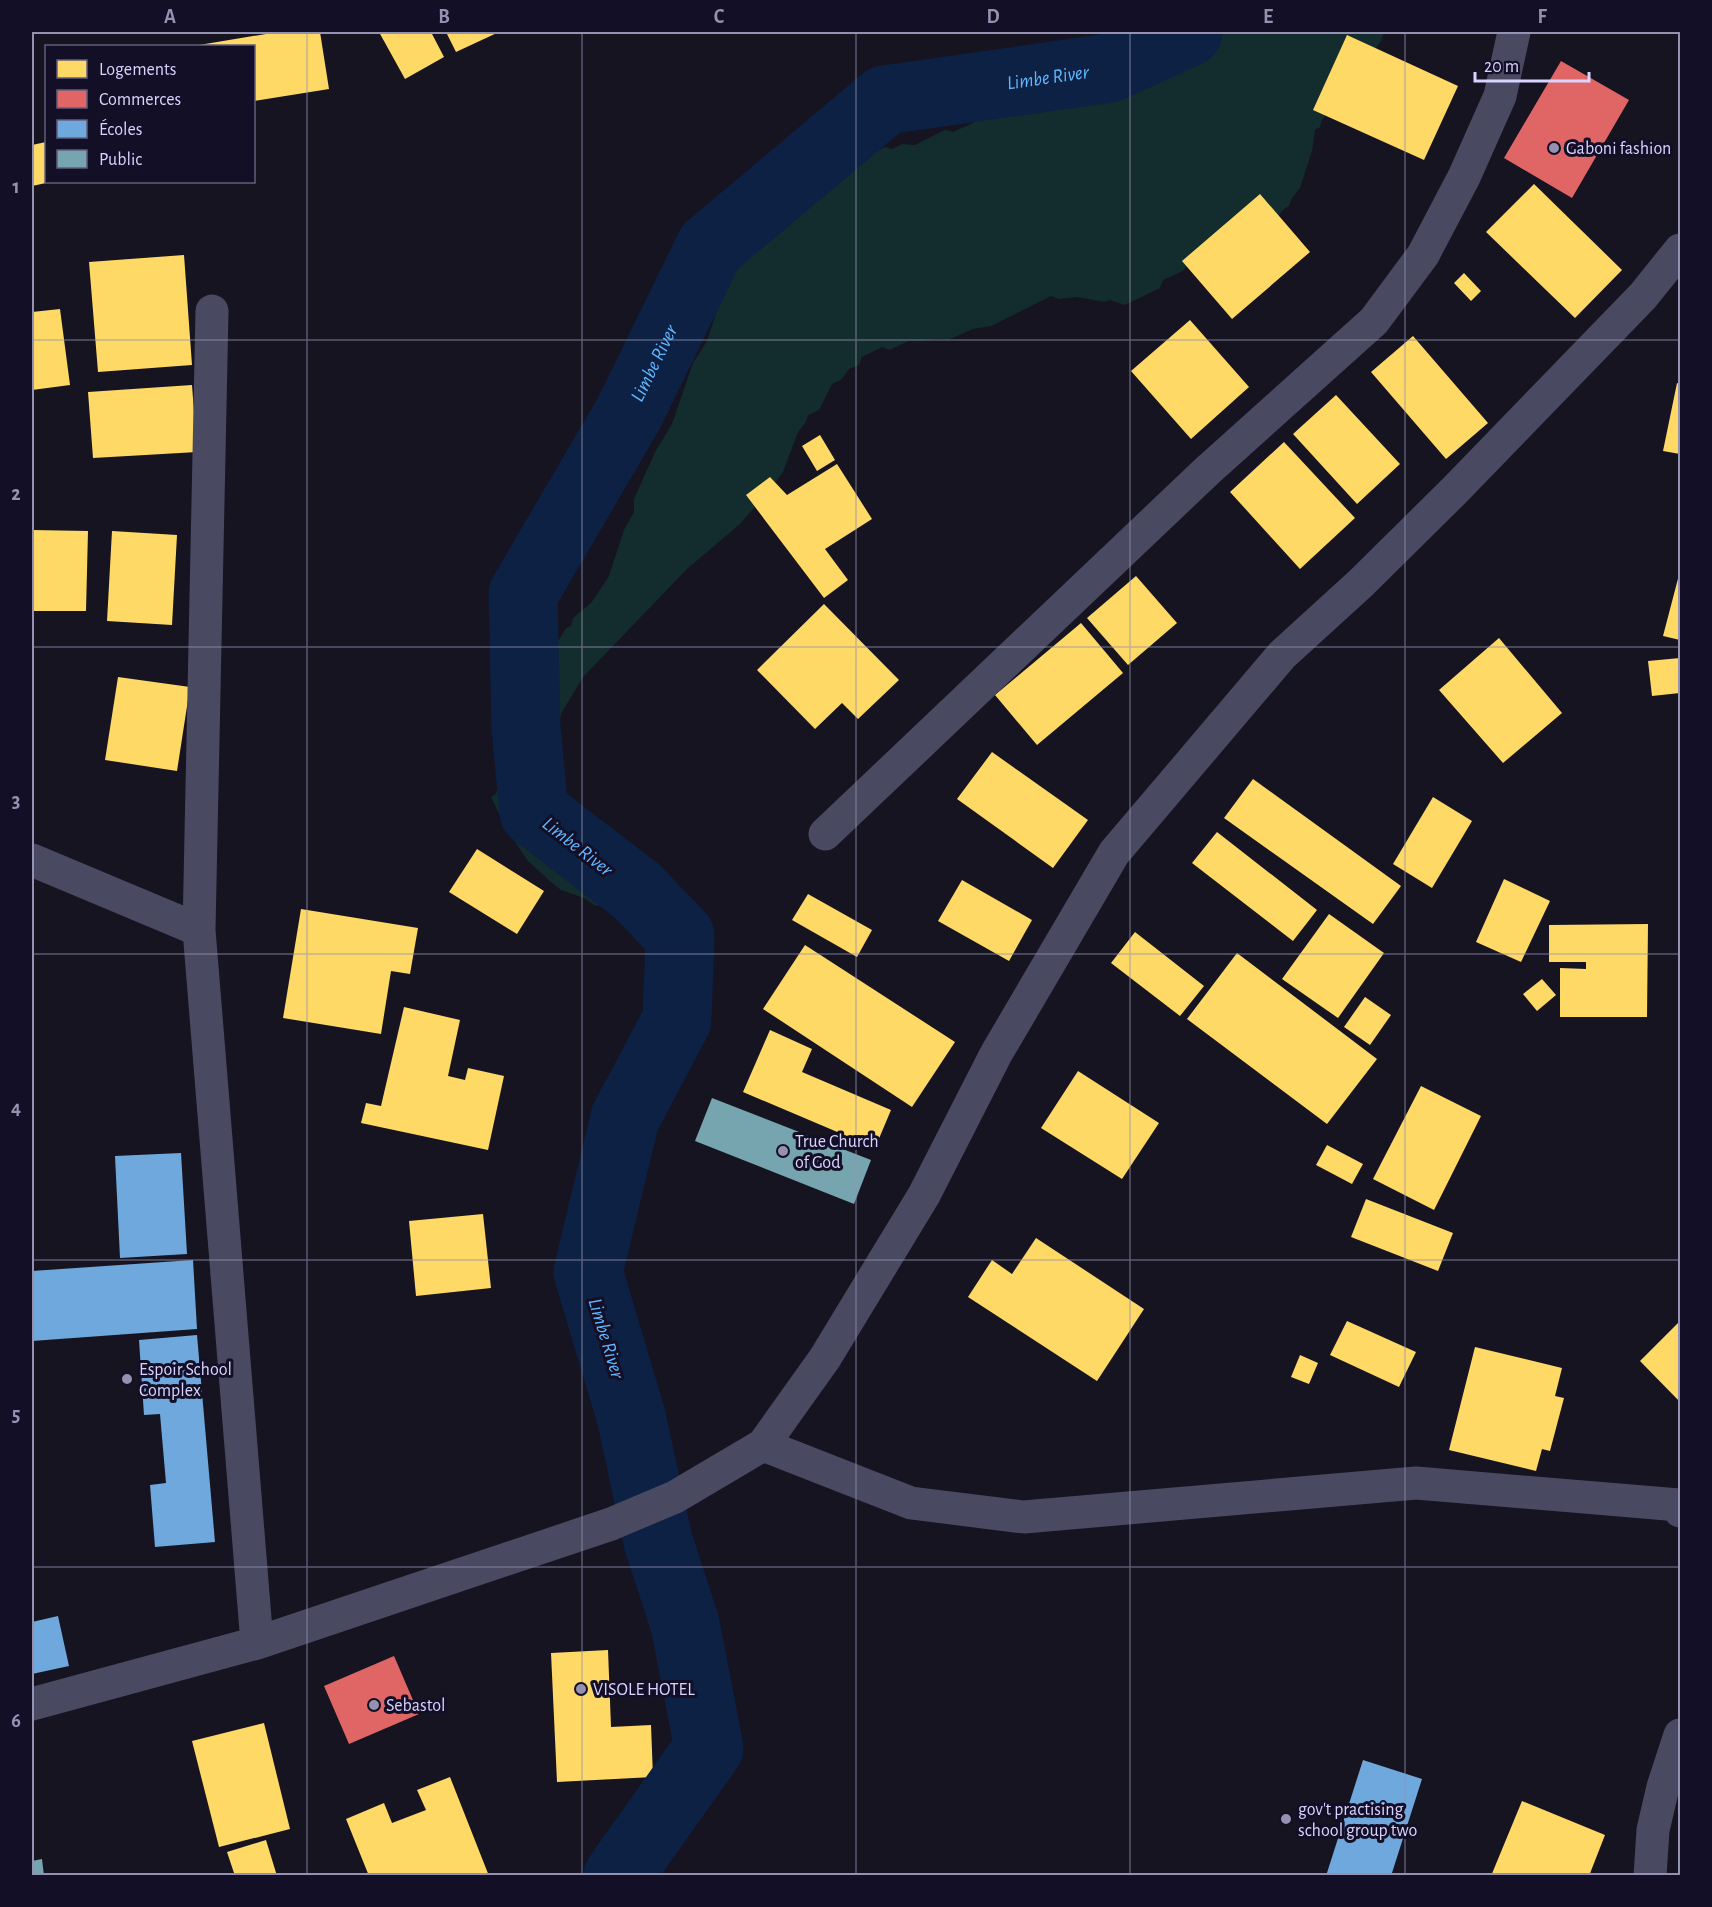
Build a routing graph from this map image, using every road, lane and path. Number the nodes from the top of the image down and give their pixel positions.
1 (1514, 32) edge
2 (1680, 250) edge
3 (212, 311) dead end
4 (825, 834) dead end
5 (32, 860) edge
6 (199, 930) junction
7 (763, 1445) junction
8 (1680, 1506) edge
9 (257, 1642) junction
10 (32, 1704) edge
11 (1680, 1735) edge
12 (1650, 1875) edge

1 - 4 street
2 - 7 street
3 - 6 street
5 - 6 street
6 - 9 street
7 - 8 street
7 - 9 street
9 - 10 street
11 - 12 street

